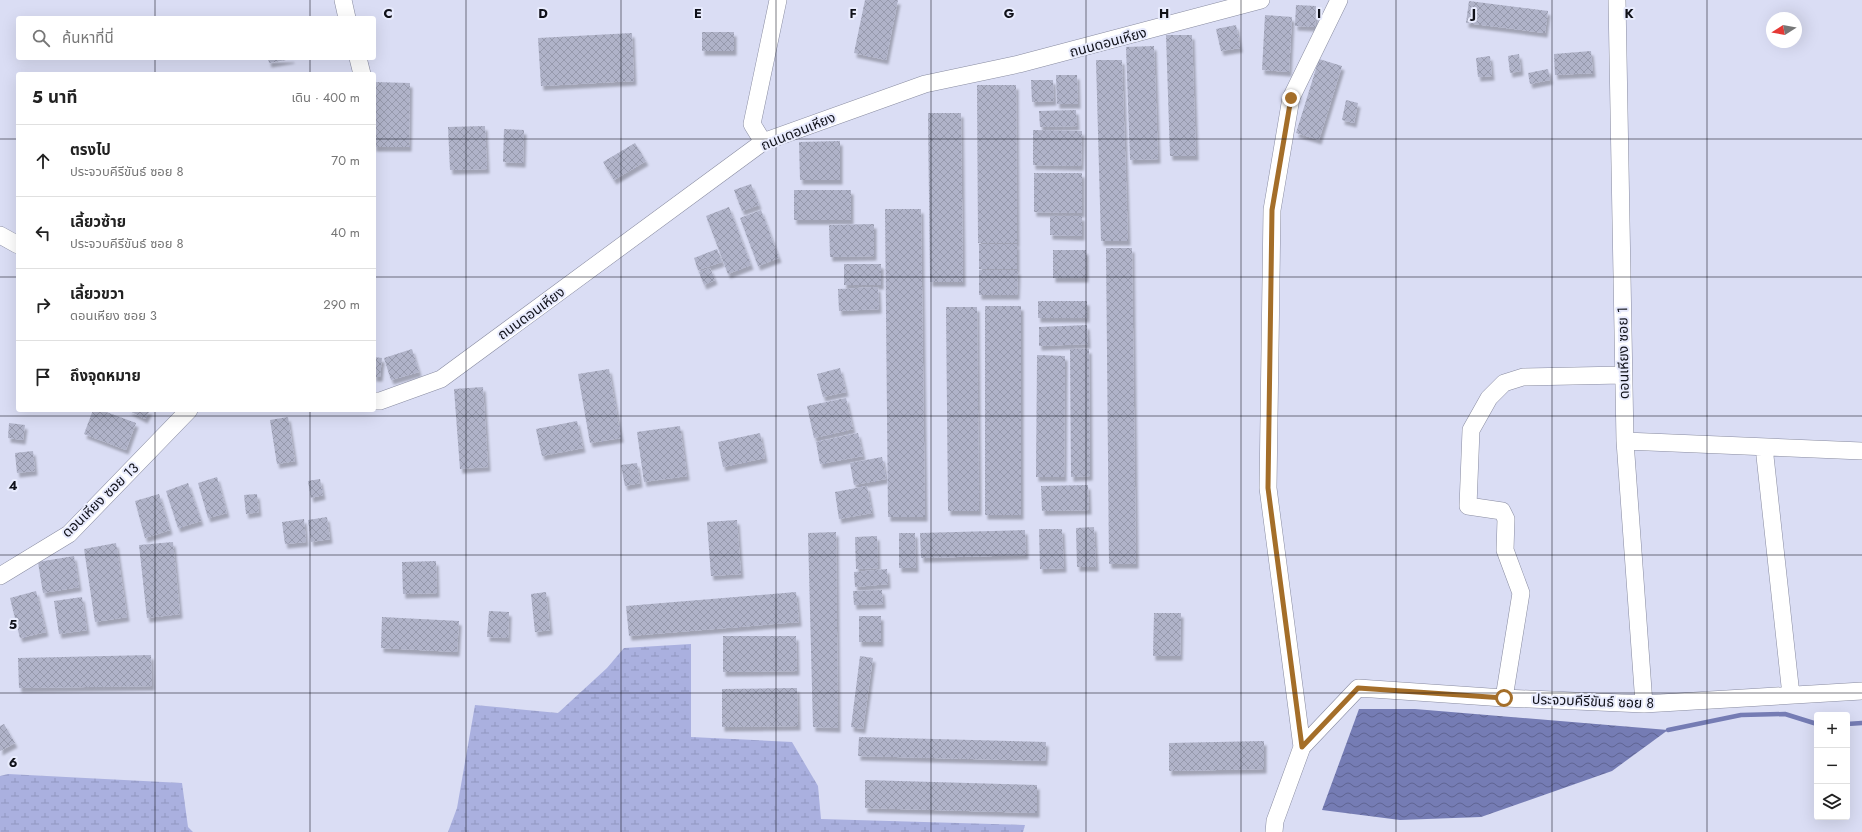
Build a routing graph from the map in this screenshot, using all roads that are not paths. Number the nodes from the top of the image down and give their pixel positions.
1 (342, 0) edge
2 (778, 0) edge
3 (1261, 0) edge
4 (1339, 0) edge
5 (1617, 0) edge
6 (346, 16) edge
7 (358, 60) edge
8 (362, 72) edge
9 (763, 142) junction
10 (0, 235) edge
11 (16, 244) edge
12 (1623, 376) junction
13 (376, 401) edge
14 (187, 412) edge
15 (1625, 441) junction
16 (1764, 447) junction
17 (1862, 451) edge
18 (0, 576) edge
19 (1862, 691) edge
20 (1791, 695) junction
21 (1504, 698) junction
22 (1644, 704) junction
23 (1302, 747) junction
24 (1274, 832) edge

1 - 6 street
2 - 9 street
3 - 9 street, ถนนดอนเหียง
4 - 23 street
5 - 12 street, ดอนเหียง ซอย 1
7 - 8 street
9 - 13 street, ถนนดอนเหียง
10 - 11 street
12 - 15 street, ดอนเหียง ซอย 1
12 - 21 street
14 - 18 street, ดอนเหียง ซอย 13
15 - 16 street
15 - 22 street, ดอนเหียง ซอย 1
16 - 17 street
16 - 20 street
19 - 20 street, ประจวบคีรีขันธ์ ซอย 8
20 - 22 street, ประจวบคีรีขันธ์ ซอย 8
21 - 22 street, ประจวบคีรีขันธ์ ซอย 8
21 - 23 street, ประจวบคีรีขันธ์ ซอย 8
23 - 24 street

